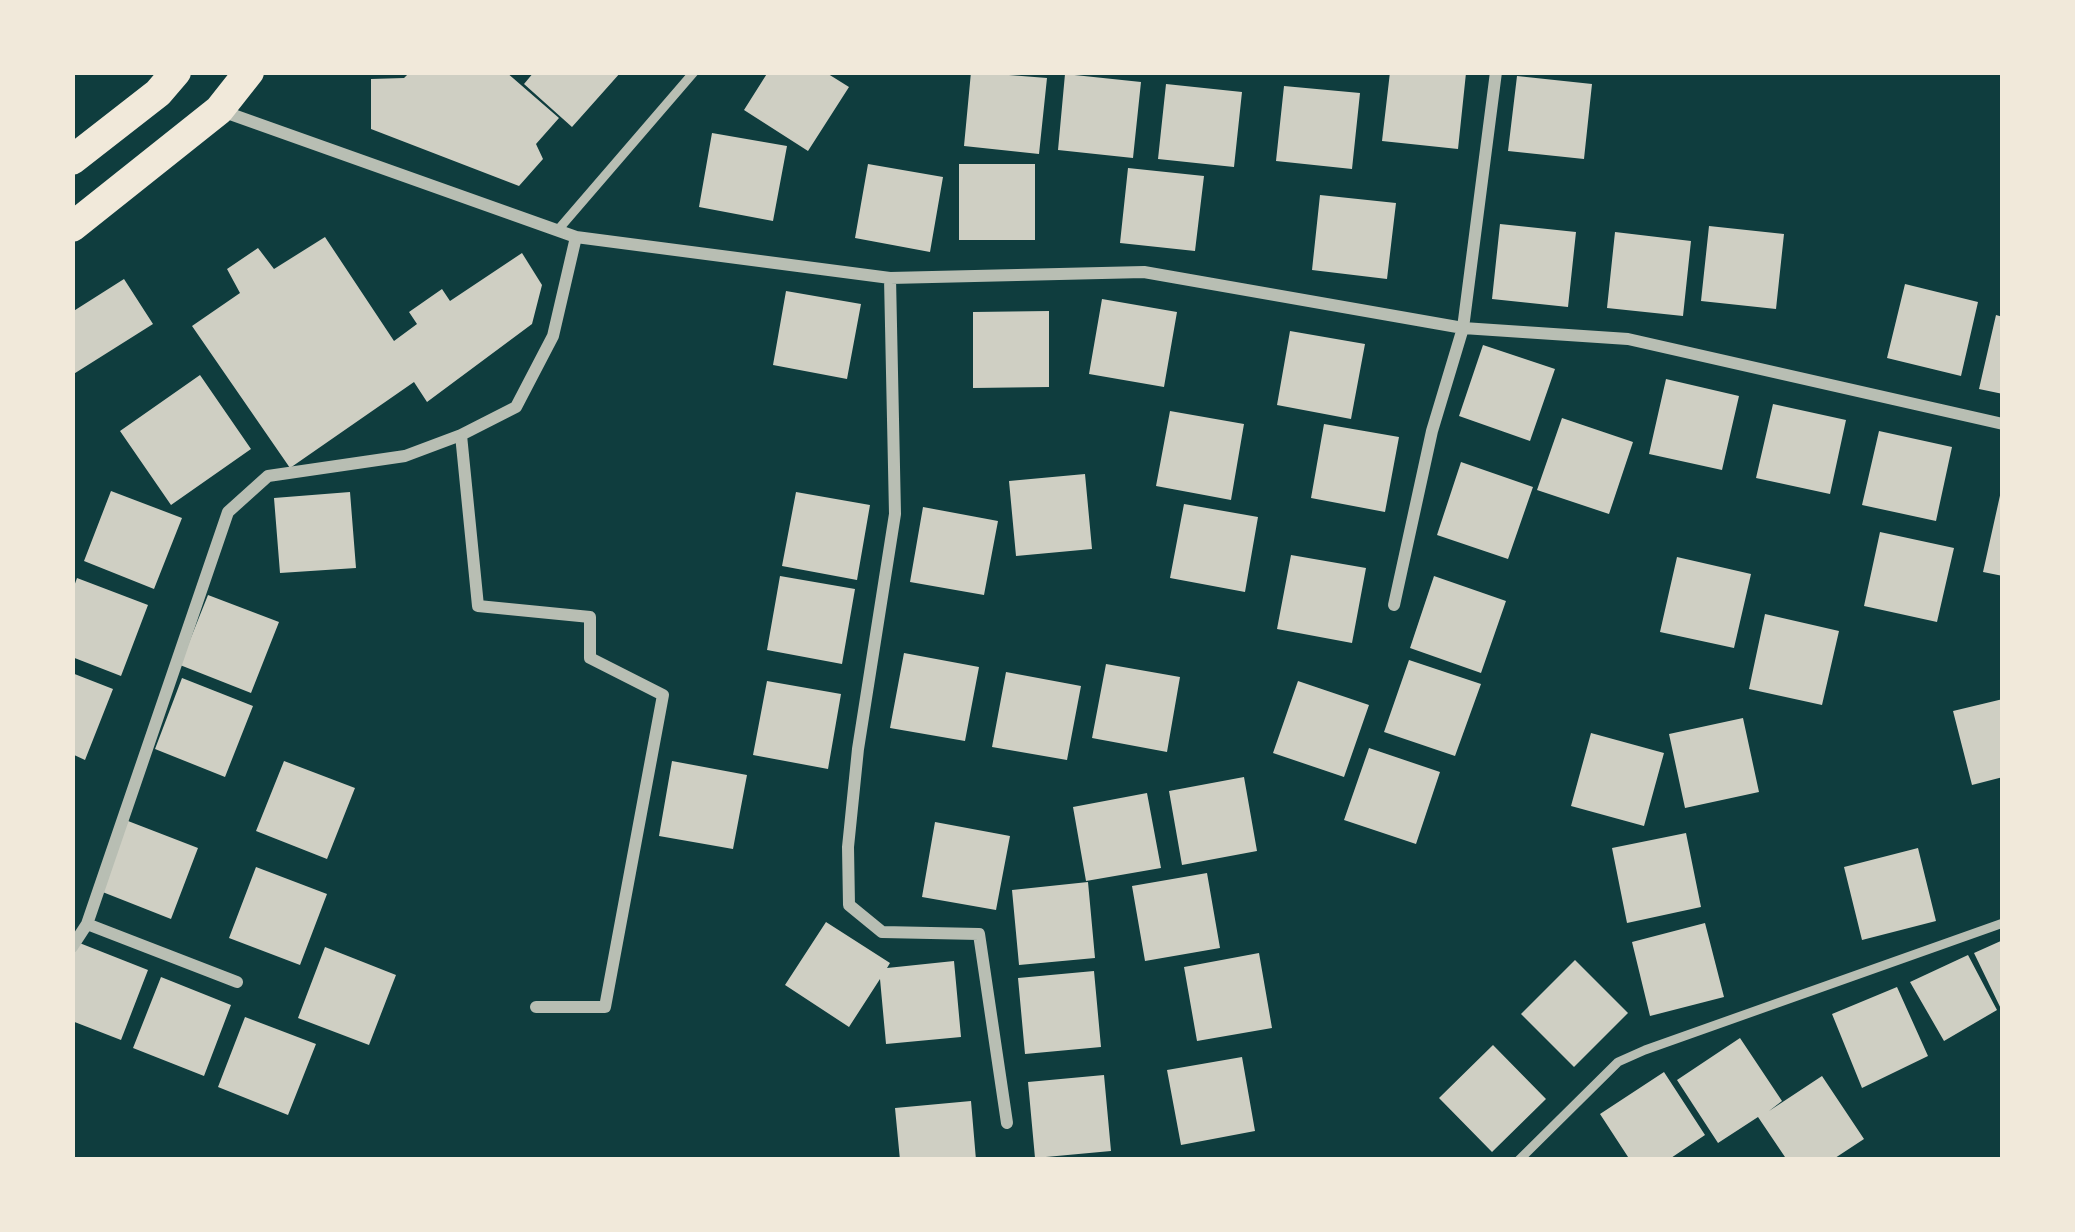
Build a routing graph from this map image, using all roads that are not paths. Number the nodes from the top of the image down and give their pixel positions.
1 (176, 72) edge
2 (249, 72) edge
3 (694, 72) edge
4 (1496, 72) edge
5 (219, 110) junction
6 (72, 160) edge
7 (72, 226) edge
8 (557, 231) junction
9 (575, 237) junction
10 (890, 278) junction
11 (1463, 328) junction
12 (2003, 424) edge
13 (461, 435) junction
14 (1394, 605) dead end
15 (2003, 923) edge
16 (87, 924) junction
17 (72, 947) edge
18 (236, 982) dead end
19 (536, 1006) dead end
20 (1006, 1123) dead end
21 (1519, 1160) edge

1 - 6 main road
2 - 5 main road
3 - 8 lane
4 - 11 street
5 - 7 main road
5 - 8 street
8 - 9 street
9 - 10 street
9 - 13 street
10 - 11 street
10 - 20 street
11 - 12 street
11 - 14 street
13 - 16 street
13 - 19 street
15 - 21 lane
16 - 17 street
16 - 18 street

